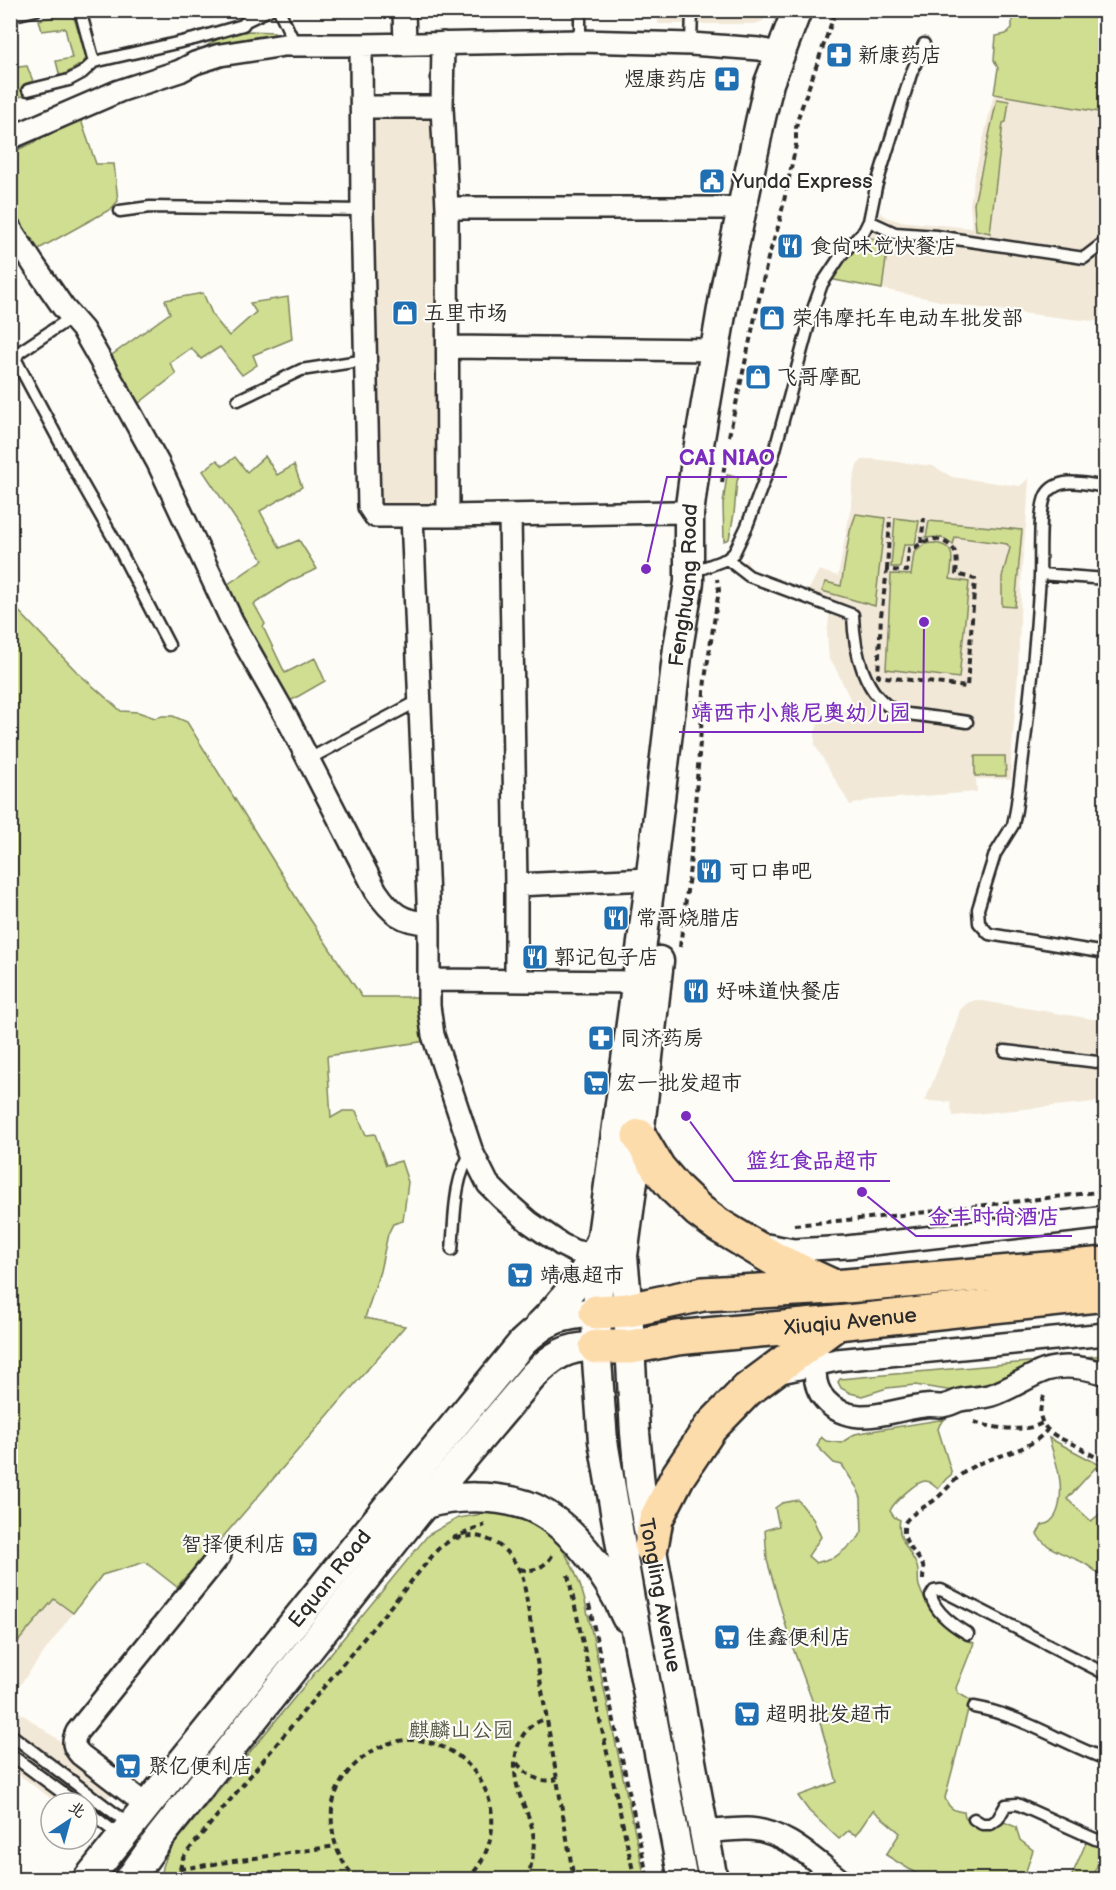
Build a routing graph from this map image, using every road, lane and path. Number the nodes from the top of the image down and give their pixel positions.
1 (36, 10) edge
2 (80, 10) edge
3 (271, 10) edge
4 (279, 10) edge
5 (404, 10) edge
6 (580, 10) edge
7 (692, 10) edge
8 (797, 10) edge
9 (813, 10) edge
10 (836, 10) edge
11 (10, 16) edge
12 (580, 41) junction
13 (443, 43) junction
14 (290, 44) junction
15 (405, 44) junction
16 (691, 44) junction
17 (924, 44) dead end
18 (361, 45) junction
19 (780, 54) junction
20 (94, 62) junction
21 (28, 90) dead end
22 (362, 107) junction
23 (442, 107) junction
24 (10, 138) edge
25 (447, 208) junction
26 (742, 208) junction
27 (362, 210) junction
28 (120, 211) dead end
29 (869, 221) junction
30 (10, 228) edge
31 (1106, 242) edge
32 (72, 317) junction
33 (448, 347) junction
34 (715, 350) junction
35 (366, 360) junction
36 (238, 400) dead end
37 (728, 440) dead end
38 (727, 451) dead end
39 (1106, 487) edge
40 (721, 492) dead end
41 (689, 514) junction
42 (412, 516) junction
43 (448, 516) junction
44 (510, 516) junction
45 (890, 517) dead end
46 (924, 518) dead end
47 (921, 543) junction
48 (714, 564) junction
49 (887, 570) junction
50 (1040, 574) junction
51 (1106, 579) edge
52 (169, 645) dead end
53 (421, 700) junction
54 (967, 722) dead end
55 (309, 759) junction
56 (650, 879) junction
57 (516, 885) junction
58 (429, 923) junction
59 (680, 949) dead end
60 (1106, 953) edge
61 (429, 980) junction
62 (516, 981) junction
63 (636, 982) junction
64 (1005, 1051) dead end
65 (1106, 1063) edge
66 (639, 1136) junction
67 (472, 1152) junction
68 (1106, 1191) edge
69 (1106, 1217) edge
70 (788, 1226) dead end
71 (742, 1238) junction
72 (598, 1247) junction
73 (452, 1250) dead end
74 (1106, 1264) edge
75 (834, 1287) junction
76 (1106, 1294) edge
77 (628, 1310) junction
78 (596, 1312) junction
79 (837, 1323) junction
80 (534, 1332) junction
81 (1106, 1334) edge
82 (596, 1347) junction
83 (631, 1347) junction
84 (816, 1364) junction
85 (1056, 1368) junction
86 (768, 1374) junction
87 (1106, 1374) edge
88 (945, 1406) junction
89 (1042, 1423) junction
90 (1047, 1430) junction
91 (1106, 1461) edge
92 (425, 1504) junction
93 (494, 1522) dead end
94 (453, 1538) junction
95 (651, 1547) junction
96 (220, 1555) dead end
97 (559, 1555) dead end
98 (519, 1569) junction
99 (566, 1569) dead end
100 (931, 1596) junction
101 (587, 1598) dead end
102 (968, 1634) dead end
103 (641, 1652) junction
104 (1106, 1674) edge
105 (975, 1707) dead end
106 (546, 1718) junction
107 (10, 1734) edge
108 (10, 1754) edge
109 (1106, 1759) edge
110 (516, 1762) junction
111 (558, 1779) junction
112 (60, 1791) edge
113 (99, 1814) edge
114 (974, 1819) dead end
115 (132, 1822) junction
116 (704, 1832) junction
117 (1106, 1839) edge
118 (336, 1846) junction
119 (180, 1869) junction
120 (87, 1880) edge
121 (129, 1880) edge
122 (177, 1880) edge
123 (358, 1880) edge
124 (467, 1880) edge
125 (529, 1880) edge
126 (574, 1880) edge
127 (635, 1880) edge
128 (648, 1880) edge
129 (683, 1880) edge
130 (713, 1880) edge
131 (840, 1880) edge

1 - 11 lane
2 - 20 lane
3 - 14 lane
3 - 20 lane
4 - 14 lane
5 - 15 street
6 - 12 lane
7 - 16 lane
8 - 19 main road, Fenghuang Road
9 - 48 main road, Fenghuang Road
10 - 37 path
12 - 13 street
12 - 16 street
13 - 15 street
13 - 23 street
14 - 18 street
14 - 24 street
15 - 18 street
16 - 19 street
17 - 29 lane
18 - 22 street
19 - 26 main road, Fenghuang Road
20 - 21 lane
22 - 23 street
22 - 27 street
23 - 25 street
25 - 26 street
25 - 33 street
26 - 34 main road, Fenghuang Road
27 - 28 lane
27 - 35 street
29 - 31 lane
29 - 48 lane
30 - 32 street
32 - 52 lane
32 - 55 street
33 - 34 street
33 - 43 street
34 - 41 main road, Fenghuang Road
35 - 36 lane
35 - 42 street
38 - 40 path
39 - 50 lane
41 - 44 street
41 - 56 main road, Fenghuang Road
42 - 43 street
42 - 53 street
43 - 44 street
44 - 57 street
45 - 49 path
46 - 47 path
47 - 49 path
47 - 49 path
48 - 54 lane
48 - 59 path
48 - 66 main road, Fenghuang Road
50 - 51 lane
50 - 60 lane
53 - 55 lane
53 - 58 street
55 - 58 street
56 - 57 street
56 - 63 main road, Fenghuang Road
57 - 62 street
58 - 61 street
61 - 62 street
61 - 67 street
62 - 63 street
63 - 72 main road, Fenghuang Road
64 - 65 lane
66 - 71 main road
66 - 77 main road, Fenghuang Road
67 - 72 street
67 - 73 lane
68 - 70 path
69 - 71 street
71 - 75 main road
72 - 78 main road, Fenghuang Road
72 - 80 main road
74 - 75 main road, Xiuqiu Avenue
75 - 77 main road, Xiuqiu Avenue
76 - 79 main road, Xiuqiu Avenue
77 - 78 main road, Xiuqiu Avenue
77 - 83 main road, Tongling Avenue
78 - 80 main road, Equan Road
78 - 82 main road, Tongling Avenue
79 - 83 main road, Xiuqiu Avenue
79 - 86 main road
80 - 115 main road, Equan Road
81 - 84 street
82 - 83 main road, Xiuqiu Avenue
82 - 92 main road, Equan Road
82 - 103 main road, Tongling Avenue
83 - 95 main road, Tongling Avenue
84 - 86 street
84 - 88 street
85 - 87 street
85 - 88 street
85 - 89 path
86 - 95 main road
88 - 89 path
89 - 90 path
90 - 91 path
90 - 100 path
92 - 103 main road
92 - 121 main road, Equan Road
93 - 94 path
94 - 98 path
94 - 119 path
95 - 116 main road, Tongling Avenue
96 - 115 street
97 - 98 path
98 - 106 path
99 - 127 path
100 - 102 lane
100 - 104 lane
101 - 128 path
103 - 129 main road, Tongling Avenue
105 - 109 lane
106 - 110 path
106 - 111 path
107 - 115 lane
108 - 112 lane
110 - 111 path
110 - 125 path
111 - 126 path
113 - 115 lane
114 - 117 lane
115 - 120 main road, Equan Road
116 - 130 main road, Tongling Avenue
116 - 131 street
118 - 119 path
118 - 123 path
118 - 124 path
119 - 122 path

